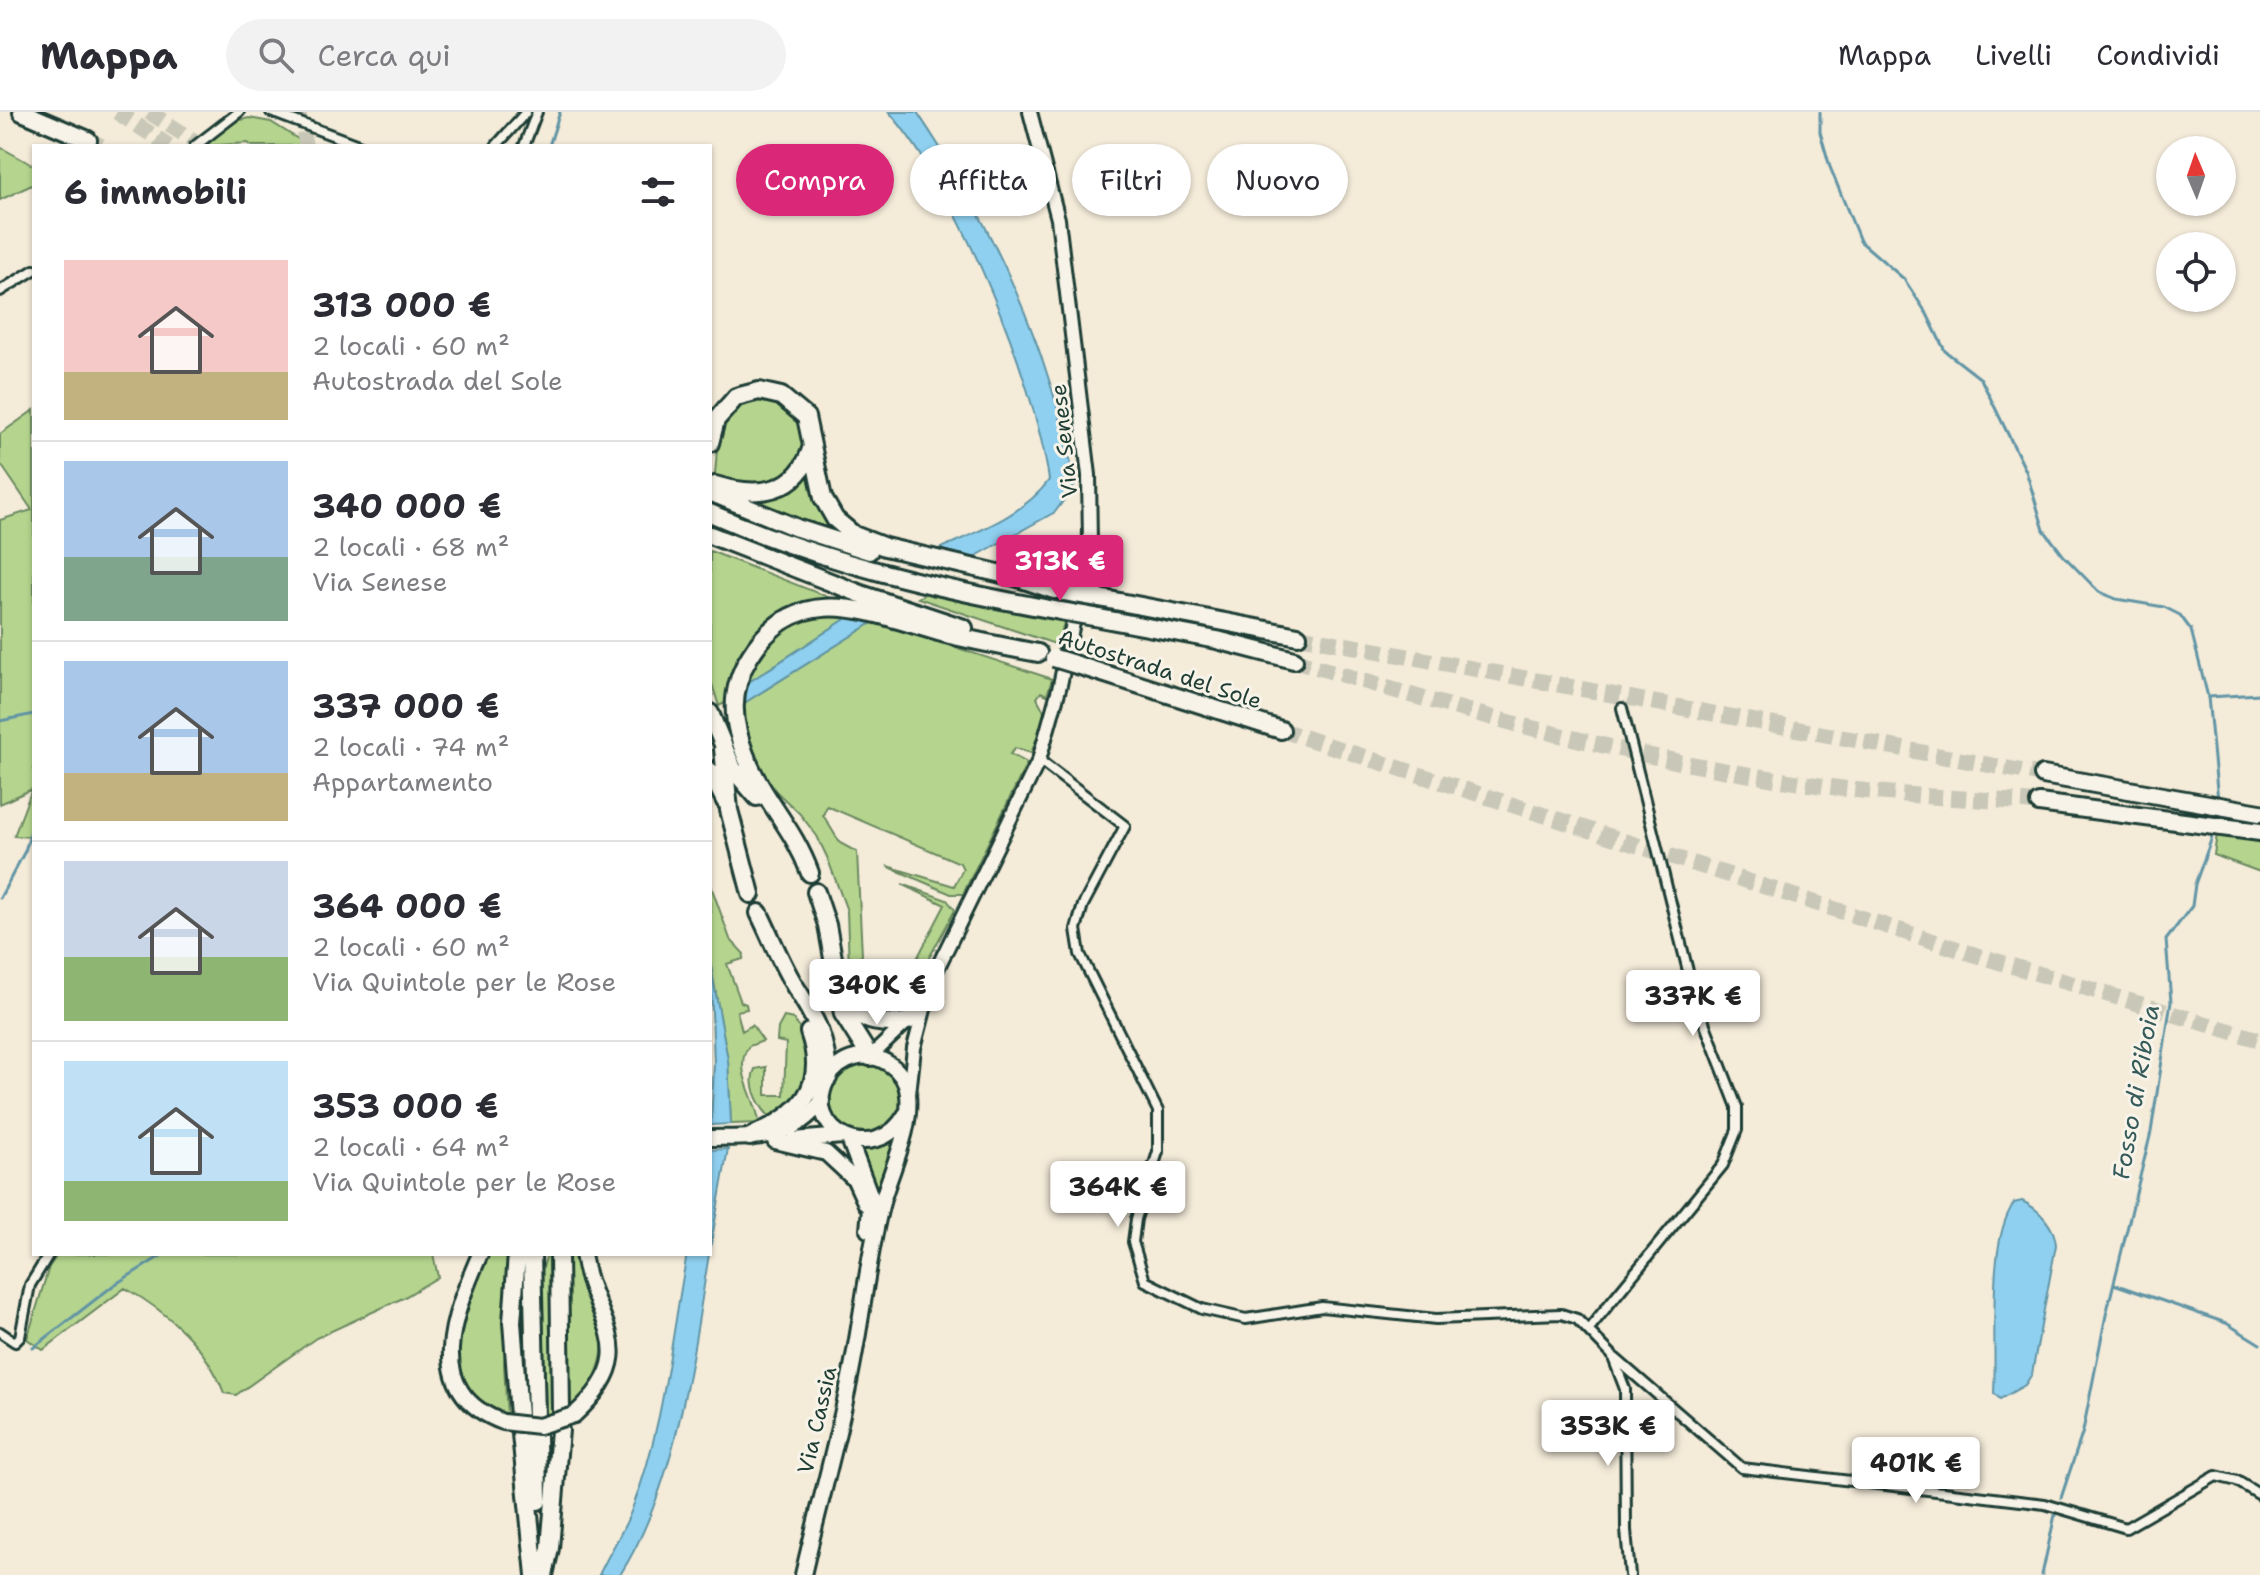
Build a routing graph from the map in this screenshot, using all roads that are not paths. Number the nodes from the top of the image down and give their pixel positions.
1 (22, 112) edge
2 (239, 112) edge
3 (271, 112) edge
4 (526, 112) edge
5 (537, 112) edge
6 (1030, 112) edge
7 (88, 140) dead end
8 (197, 144) edge
9 (356, 144) edge
10 (498, 144) edge
11 (525, 144) edge
12 (32, 271) edge
13 (0, 291) edge
14 (712, 435) edge
15 (813, 440) junction
16 (713, 488) edge
17 (712, 513) edge
18 (712, 536) edge
19 (906, 557) junction
20 (903, 614) junction
21 (1298, 636) tunnel mouth
22 (1294, 660) tunnel mouth
23 (1622, 708) dead end
24 (712, 719) edge
25 (1281, 730) tunnel mouth
26 (1039, 760) junction
27 (731, 774) junction
28 (712, 775) edge
29 (2043, 775) tunnel mouth
30 (2039, 803) tunnel mouth
31 (772, 807) junction
32 (729, 810) junction
33 (2260, 813) edge
34 (2260, 832) edge
35 (810, 873) dead end
36 (816, 892) dead end
37 (751, 894) dead end
38 (759, 913) dead end
39 (932, 979) junction
40 (798, 992) junction
41 (838, 997) junction
42 (908, 1021) junction
43 (870, 1057) junction
44 (828, 1078) junction
45 (908, 1096) junction
46 (822, 1101) junction
47 (906, 1114) junction
48 (750, 1137) junction
49 (712, 1138) edge
50 (846, 1138) junction
51 (775, 1141) junction
52 (869, 1213) junction
53 (48, 1256) edge
54 (479, 1256) edge
55 (517, 1256) edge
56 (532, 1256) edge
57 (559, 1256) edge
58 (584, 1256) edge
59 (866, 1274) junction
60 (1588, 1330) junction
61 (0, 1332) edge
62 (1612, 1355) junction
63 (568, 1414) junction
64 (519, 1418) junction
65 (560, 1430) dead end
66 (529, 1434) dead end
67 (2260, 1495) edge
68 (539, 1575) edge
69 (803, 1575) edge
70 (1630, 1575) edge

1 - 7 highway
2 - 8 street
3 - 9 street
4 - 10 street
5 - 11 street
6 - 26 main road, Via Senese
12 - 13 street
14 - 15 highway
15 - 16 highway
15 - 19 highway
16 - 19 highway
17 - 22 highway, Autostrada del Sole, bridge
18 - 20 highway, Autostrada del Sole
19 - 21 highway, Autostrada del Sole, bridge
20 - 25 highway, Autostrada del Sole, bridge
20 - 31 highway
23 - 60 street
24 - 27 highway
26 - 39 main road, Via Senese
26 - 60 street
27 - 31 highway
27 - 32 highway
28 - 32 highway
29 - 33 highway
30 - 34 highway
31 - 35 highway
32 - 37 highway
36 - 41 highway
38 - 40 highway
39 - 42 main road, Via Senese
39 - 45 main road, Via Senese
40 - 44 highway
40 - 48 highway
41 - 42 highway
41 - 43 highway
42 - 43 main road, Via Senese
43 - 44 main road
43 - 45 main road
44 - 46 main road
45 - 47 main road, Via Cassia
46 - 48 main road
46 - 50 main road, Via Cassia
47 - 50 main road
47 - 59 main road, Via Cassia
48 - 49 main road
48 - 51 main road
50 - 51 main road
50 - 52 main road, Via Cassia
51 - 52 main road
52 - 59 main road, Via Cassia
53 - 61 street
54 - 64 main road
55 - 64 highway
56 - 64 highway
57 - 63 highway
58 - 63 main road
59 - 69 main road, Via Cassia
60 - 62 street
62 - 67 street
62 - 70 street
63 - 64 main road, bridge
65 - 68 highway
66 - 68 highway

